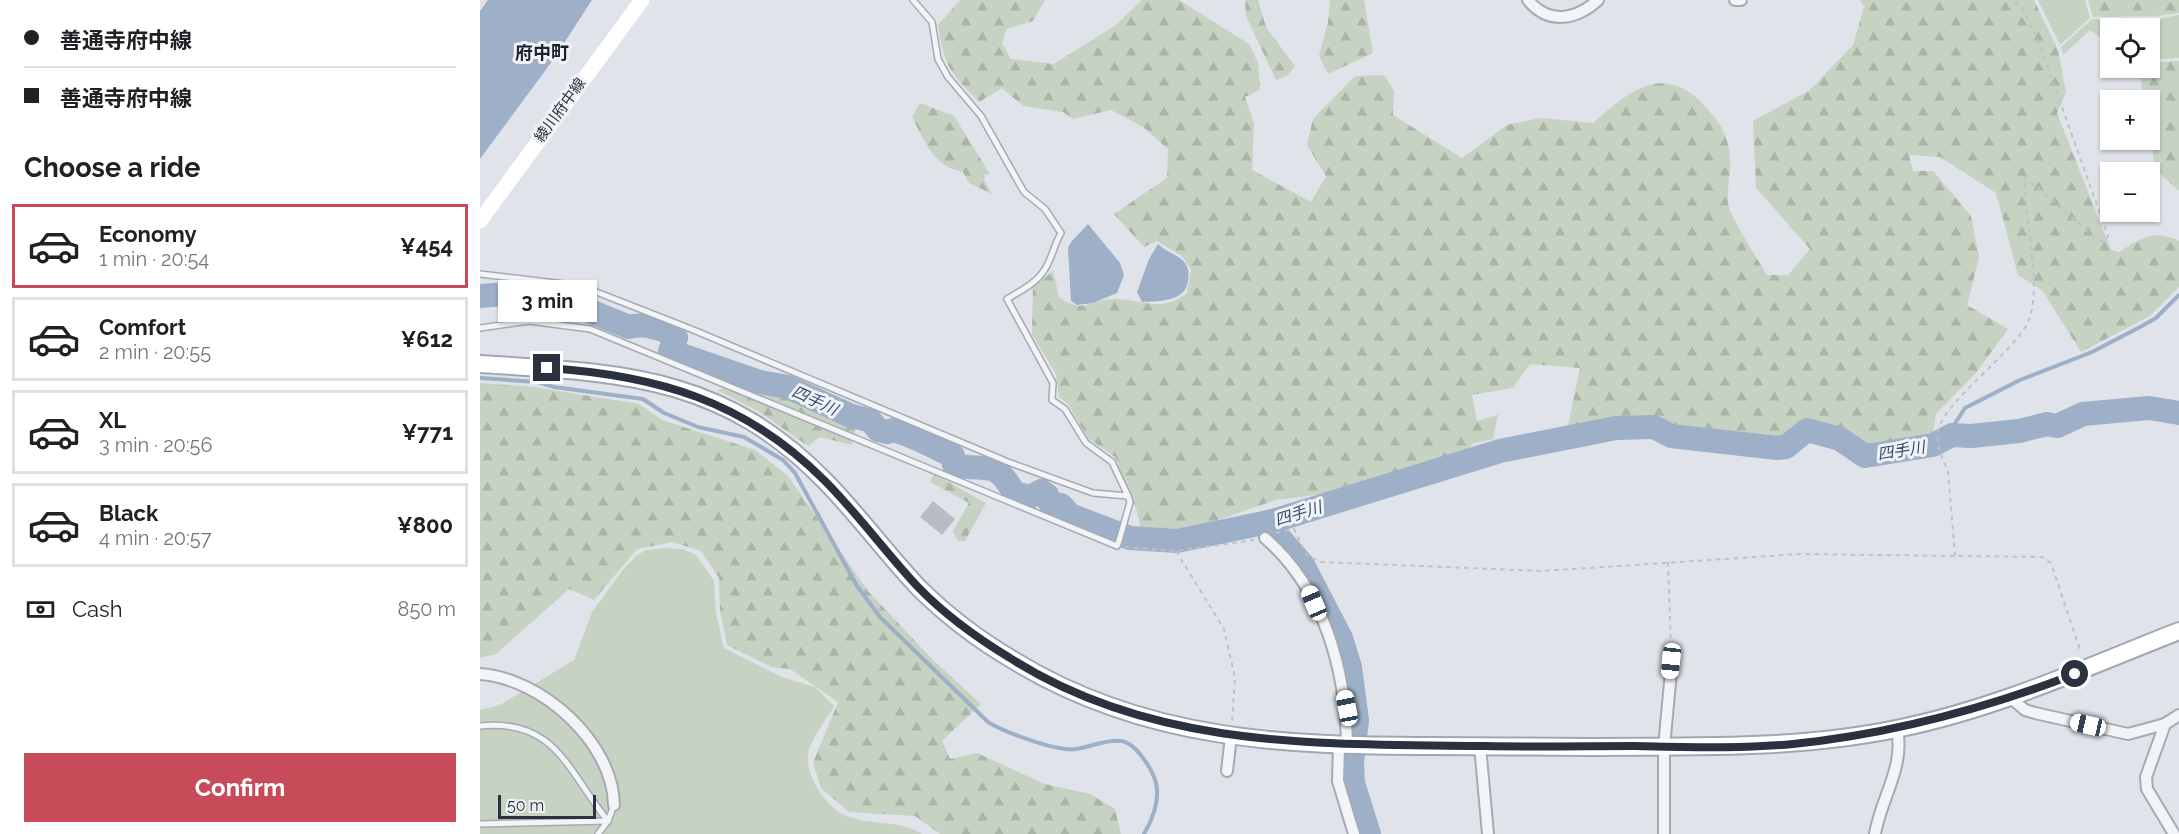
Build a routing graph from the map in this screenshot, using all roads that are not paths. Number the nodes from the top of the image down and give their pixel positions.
1 (642, 0) edge
2 (914, 0) edge
3 (1528, 0) edge
4 (1598, 0) edge
5 (1735, 0) edge
6 (1741, 0) edge
7 (480, 221) edge
8 (480, 274) edge
9 (480, 328) edge
10 (480, 364) edge
11 (1129, 499) junction
12 (1270, 536) road end
13 (2179, 631) edge
14 (1671, 661) road end
15 (480, 674) edge
16 (2012, 698) junction
17 (2179, 715) edge
18 (2165, 724) junction
19 (480, 726) edge
20 (1897, 729) junction
21 (1231, 736) junction
22 (1350, 746) junction
23 (1480, 746) junction
24 (1664, 747) junction
25 (1227, 771) dead end
26 (614, 805) joint
27 (608, 821) junction
28 (480, 824) edge
29 (597, 834) edge
30 (1354, 834) edge
31 (1488, 834) edge
32 (1664, 834) edge
33 (1875, 834) edge
34 (2174, 834) edge

1 - 7 main road, 綾川府中線
2 - 11 lane
3 - 4 street
5 - 6 street
8 - 11 lane
9 - 11 lane
10 - 21 main road
12 - 22 street
13 - 16 main road
14 - 24 street
15 - 26 street
16 - 18 street
16 - 20 main road
17 - 18 street
18 - 34 street
19 - 27 lane
20 - 24 main road
20 - 33 street
21 - 22 main road
21 - 25 street
22 - 23 main road
22 - 30 street
23 - 24 main road
23 - 31 street
24 - 32 street
26 - 27 lane
27 - 28 lane
27 - 29 lane

